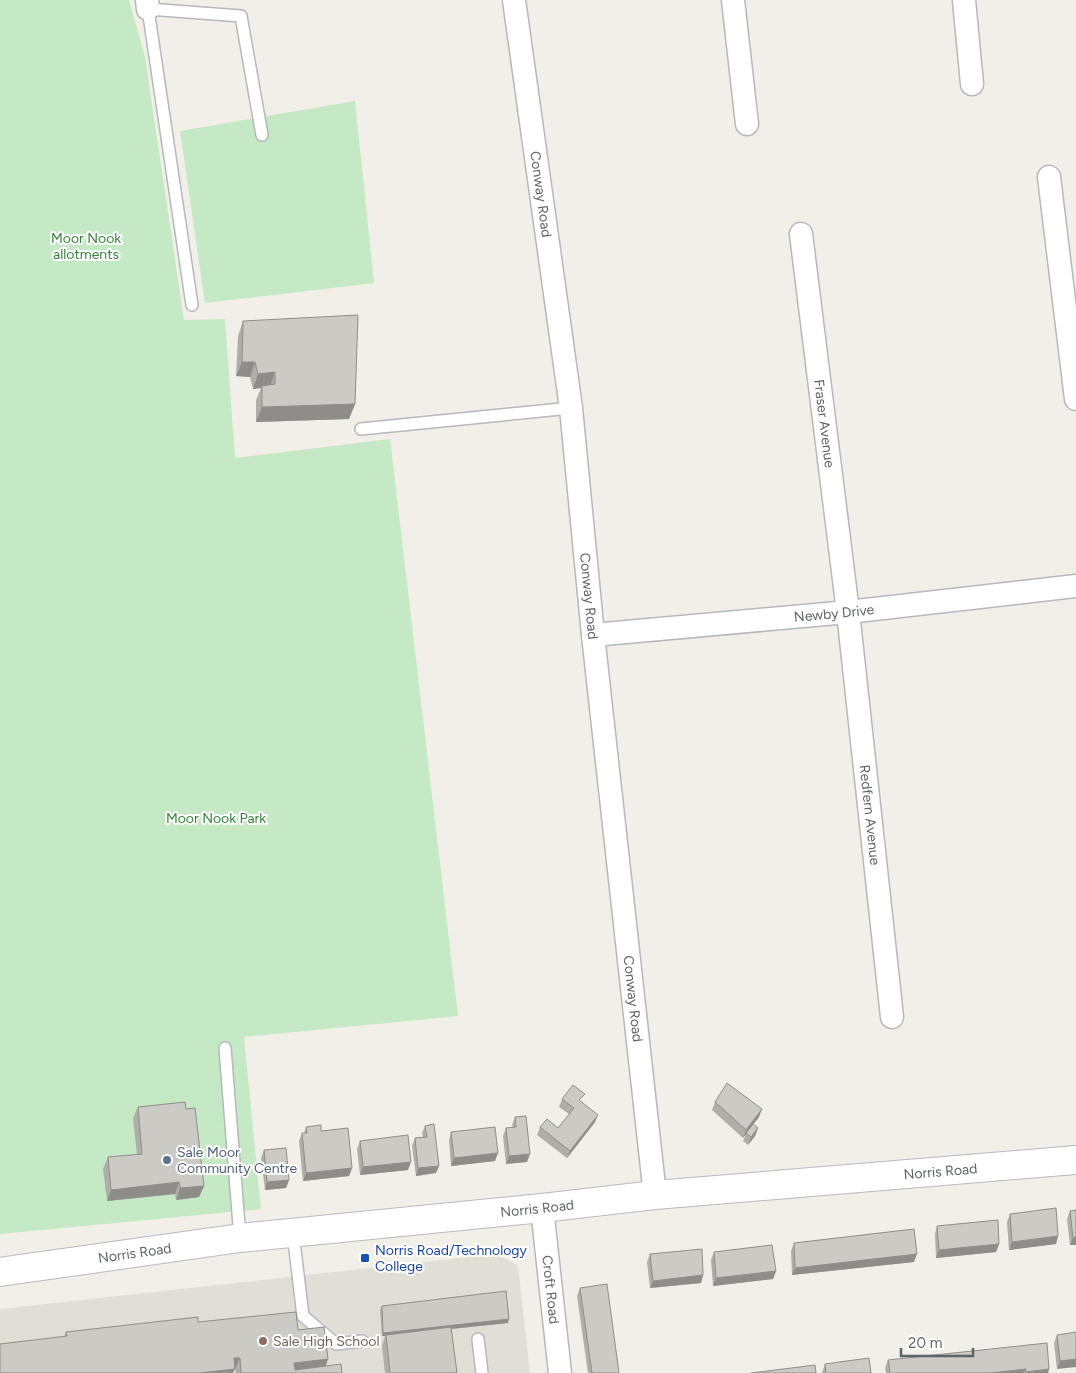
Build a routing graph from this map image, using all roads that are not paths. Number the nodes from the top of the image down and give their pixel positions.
1 (514, 0) edge
2 (733, 0) edge
3 (964, 0) edge
4 (148, 5) edge
5 (972, 84) dead end
6 (748, 124) dead end
7 (262, 135) dead end
8 (1049, 178) dead end
9 (801, 234) dead end
10 (192, 305) dead end
11 (1076, 398) edge
12 (571, 408) junction
13 (361, 429) dead end
14 (1076, 586) edge
15 (848, 612) junction
16 (593, 635) junction
17 (892, 1017) dead end
18 (225, 1048) dead end
19 (1076, 1160) edge
20 (655, 1194) junction
21 (542, 1208) junction
22 (293, 1233) junction
23 (240, 1238) junction
24 (0, 1272) edge
25 (478, 1338) dead end
26 (362, 1341) dead end
27 (482, 1373) edge
28 (560, 1373) edge

1 - 12 street, Conway Road
2 - 6 street
3 - 5 street
4 - 7 lane
4 - 10 lane
8 - 11 street
9 - 15 street, Fraser Avenue
12 - 13 lane
12 - 16 street, Conway Road
14 - 15 street, Newby Drive
15 - 16 street, Newby Drive
15 - 17 street, Redfern Avenue
16 - 20 street, Conway Road
18 - 23 lane
19 - 20 street, Norris Road
20 - 21 street, Norris Road
21 - 22 street, Norris Road
21 - 28 street, Croft Road
22 - 23 street, Norris Road
22 - 26 lane
23 - 24 street, Norris Road
25 - 27 lane

